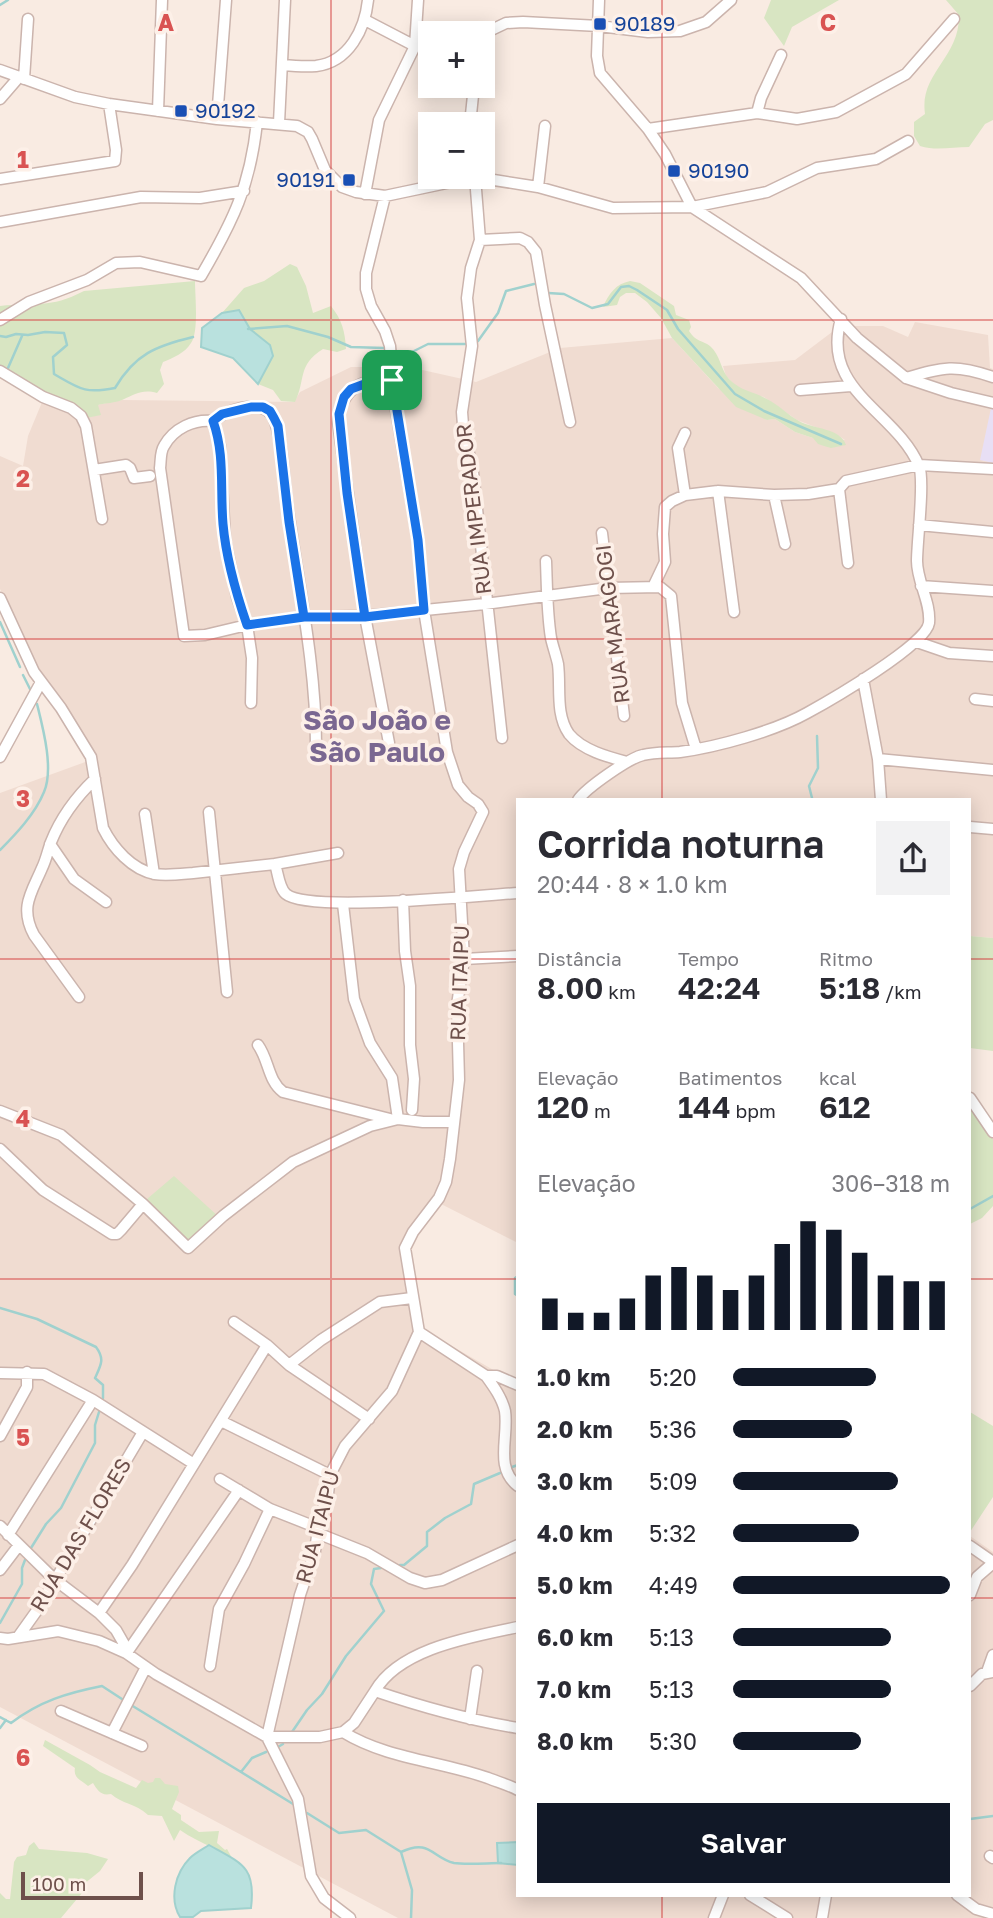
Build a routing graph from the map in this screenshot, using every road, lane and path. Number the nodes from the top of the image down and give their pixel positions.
1 (162, 0) edge
2 (226, 0) edge
3 (285, 0) edge
4 (368, 0) edge
5 (418, 0) edge
6 (599, 0) edge
7 (731, 0) edge
8 (28, 19) dead end
9 (954, 19) dead end
10 (365, 20) junction
11 (599, 26) junction
12 (495, 28) edge
13 (415, 46) junction
14 (418, 46) edge
15 (781, 55) dead end
16 (282, 65) junction
17 (0, 69) edge
18 (22, 78) junction
19 (0, 99) edge
20 (109, 104) junction
21 (158, 111) junction
22 (757, 113) junction
23 (217, 119) junction
24 (257, 122) junction
25 (279, 123) junction
26 (545, 126) dead end
27 (648, 130) junction
28 (908, 141) dead end
29 (0, 178) edge
30 (495, 181) edge
31 (538, 187) junction
32 (418, 189) edge
33 (471, 189) edge
34 (244, 191) junction
35 (365, 194) junction
36 (385, 196) junction
37 (692, 207) junction
38 (0, 222) edge
39 (481, 240) junction
40 (841, 319) junction
41 (0, 320) edge
42 (0, 370) edge
43 (993, 377) edge
44 (906, 378) junction
45 (392, 380) junction
46 (851, 386) junction
47 (800, 390) dead end
48 (993, 402) edge
49 (213, 421) junction
50 (570, 422) dead end
51 (685, 433) dead end
52 (919, 465) junction
53 (993, 469) edge
54 (94, 470) junction
55 (150, 475) dead end
56 (839, 489) junction
57 (718, 492) junction
58 (685, 495) junction
59 (774, 495) junction
60 (102, 519) dead end
61 (919, 525) junction
62 (993, 532) edge
63 (602, 533) dead end
64 (785, 544) dead end
65 (546, 561) dead end
66 (848, 563) dead end
67 (654, 585) junction
68 (921, 586) junction
69 (608, 588) junction
70 (993, 591) edge
71 (547, 595) junction
72 (0, 598) edge
73 (485, 604) junction
74 (424, 610) junction
75 (734, 612) dead end
76 (304, 617) junction
77 (365, 617) junction
78 (247, 625) junction
79 (917, 642) junction
80 (993, 656) edge
81 (863, 679) junction
82 (41, 682) junction
83 (975, 699) dead end
84 (993, 701) edge
85 (251, 703) dead end
86 (624, 716) dead end
87 (502, 738) dead end
88 (389, 743) dead end
89 (316, 747) dead end
90 (695, 749) junction
91 (0, 757) edge
92 (878, 760) junction
93 (628, 762) junction
94 (993, 770) edge
95 (95, 779) junction
96 (580, 798) edge
97 (881, 798) edge
98 (209, 812) dead end
99 (145, 814) dead end
100 (971, 827) edge
101 (993, 830) edge
102 (50, 844) junction
103 (338, 853) dead end
104 (275, 864) junction
105 (214, 871) junction
106 (154, 874) junction
107 (516, 893) edge
108 (462, 896) junction
109 (403, 900) junction
110 (106, 902) dead end
111 (343, 904) junction
112 (516, 956) edge
113 (464, 959) junction
114 (227, 992) dead end
115 (79, 998) dead end
116 (258, 1045) dead end
117 (971, 1099) edge
118 (412, 1110) dead end
119 (1, 1116) edge
120 (395, 1119) junction
121 (453, 1122) junction
122 (993, 1132) edge
123 (0, 1149) edge
124 (143, 1204) junction
125 (412, 1298) junction
126 (234, 1322) dead end
127 (419, 1332) junction
128 (267, 1345) junction
129 (289, 1365) junction
130 (27, 1372) junction
131 (0, 1373) edge
132 (486, 1376) junction
133 (516, 1384) edge
134 (93, 1400) junction
135 (369, 1419) junction
136 (221, 1421) junction
137 (143, 1432) junction
138 (0, 1436) edge
139 (194, 1464) junction
140 (330, 1475) junction
141 (220, 1479) dead end
142 (516, 1484) edge
143 (239, 1490) junction
144 (270, 1509) junction
145 (0, 1526) edge
146 (318, 1531) junction
147 (8, 1535) junction
148 (19, 1545) junction
149 (516, 1546) edge
150 (971, 1547) edge
151 (993, 1563) edge
152 (0, 1570) edge
153 (54, 1579) junction
154 (971, 1592) edge
155 (99, 1613) junction
156 (516, 1627) edge
157 (19, 1636) junction
158 (0, 1638) edge
159 (127, 1652) junction
160 (993, 1655) edge
161 (210, 1665) dead end
162 (146, 1667) junction
163 (477, 1671) dead end
164 (990, 1672) edge
165 (971, 1685) edge
166 (375, 1691) junction
167 (61, 1711) dead end
168 (470, 1720) junction
169 (516, 1728) edge
170 (343, 1732) junction
171 (112, 1733) junction
172 (267, 1737) junction
173 (142, 1746) dead end
174 (516, 1789) edge
175 (722, 1897) edge
176 (753, 1897) edge
177 (826, 1897) edge
178 (960, 1897) edge
179 (993, 1914) edge
180 (349, 1918) edge
181 (714, 1918) edge
182 (787, 1918) edge
183 (822, 1918) edge

1 - 21 street
2 - 23 street
3 - 16 street
4 - 10 street
5 - 13 street
6 - 11 street
7 - 11 street
8 - 18 street
9 - 22 street
10 - 13 street
10 - 16 street
11 - 12 street
11 - 27 street
13 - 14 street
13 - 35 street
15 - 22 street
16 - 25 street
17 - 18 street
18 - 19 street
18 - 20 street
20 - 21 street
20 - 29 street
21 - 23 street
22 - 27 street
23 - 24 street
24 - 25 street
24 - 34 street
25 - 35 street
26 - 31 street
27 - 37 street
28 - 37 street
30 - 31 street
31 - 37 street
32 - 36 street
33 - 39 street
34 - 38 street
34 - 41 street
35 - 36 street
36 - 45 street
37 - 40 street
39 - 50 street
39 - 73 street, RUA IMPERADOR
40 - 44 street
40 - 46 street
42 - 54 street
43 - 44 street
44 - 48 street
45 - 74 street
45 - 77 street
46 - 47 street
46 - 52 street
49 - 76 street
49 - 78 street
49 - 78 street
51 - 58 street
52 - 53 street
52 - 56 street
52 - 61 street
54 - 55 street
54 - 60 street
56 - 59 street
56 - 66 street
57 - 58 street
57 - 59 street
57 - 75 street
58 - 67 street
59 - 64 street
61 - 62 street
61 - 68 street
63 - 69 street, RUA MARAGOGI
65 - 71 street
67 - 69 street
67 - 90 street
68 - 70 street
68 - 79 street
69 - 71 street
69 - 86 street, RUA MARAGOGI
71 - 73 street
71 - 93 street
72 - 82 street
73 - 74 street
73 - 87 street, RUA IMPERADOR
74 - 77 street
74 - 108 street, RUA ITAIPU
76 - 77 street
76 - 78 street
76 - 89 street
77 - 88 street
78 - 85 street
79 - 80 street
79 - 81 street
81 - 90 street
81 - 92 street
82 - 91 street
82 - 95 street
83 - 84 street
90 - 93 street
92 - 94 street
92 - 97 street
93 - 96 street
95 - 102 street
95 - 106 street
98 - 105 street
99 - 106 street
100 - 101 street
102 - 110 street
102 - 115 street
103 - 104 street
104 - 105 street
104 - 111 street
105 - 106 street
105 - 114 street
107 - 108 street
108 - 109 street
108 - 113 street, RUA ITAIPU
109 - 111 street
109 - 118 street
111 - 120 street
112 - 113 street
113 - 121 street, RUA ITAIPU
116 - 120 street
117 - 122 street
119 - 124 street
120 - 121 street
120 - 124 street
121 - 125 street, RUA ITAIPU
123 - 124 street
125 - 127 street, RUA ITAIPU
125 - 129 street
126 - 128 street
127 - 132 street
127 - 135 street, RUA ITAIPU
128 - 129 street
128 - 136 street
129 - 135 street
130 - 131 street
130 - 134 street
130 - 138 street
132 - 133 street
132 - 142 street
134 - 137 street
134 - 147 street
135 - 140 street, RUA ITAIPU
136 - 139 street
136 - 140 street
137 - 139 street
137 - 153 street, RUA DAS FLORES
139 - 155 street
140 - 146 street, RUA ITAIPU
141 - 143 street
143 - 144 street
143 - 159 street
144 - 146 street
144 - 161 street
145 - 147 street
146 - 149 street
146 - 172 street, RUA ITAIPU
147 - 148 street
148 - 152 street
148 - 153 street
150 - 151 street
151 - 154 street
153 - 155 street
153 - 157 street, RUA DAS FLORES
155 - 159 street
156 - 166 street
157 - 158 street
157 - 159 street
159 - 162 street
160 - 164 street
162 - 171 street
162 - 172 street
163 - 168 street
164 - 165 street
166 - 168 street
166 - 170 street
167 - 171 street
168 - 169 street
170 - 172 street
170 - 174 street
171 - 173 street
172 - 180 street
175 - 181 street
176 - 182 street
177 - 183 street
178 - 179 street

